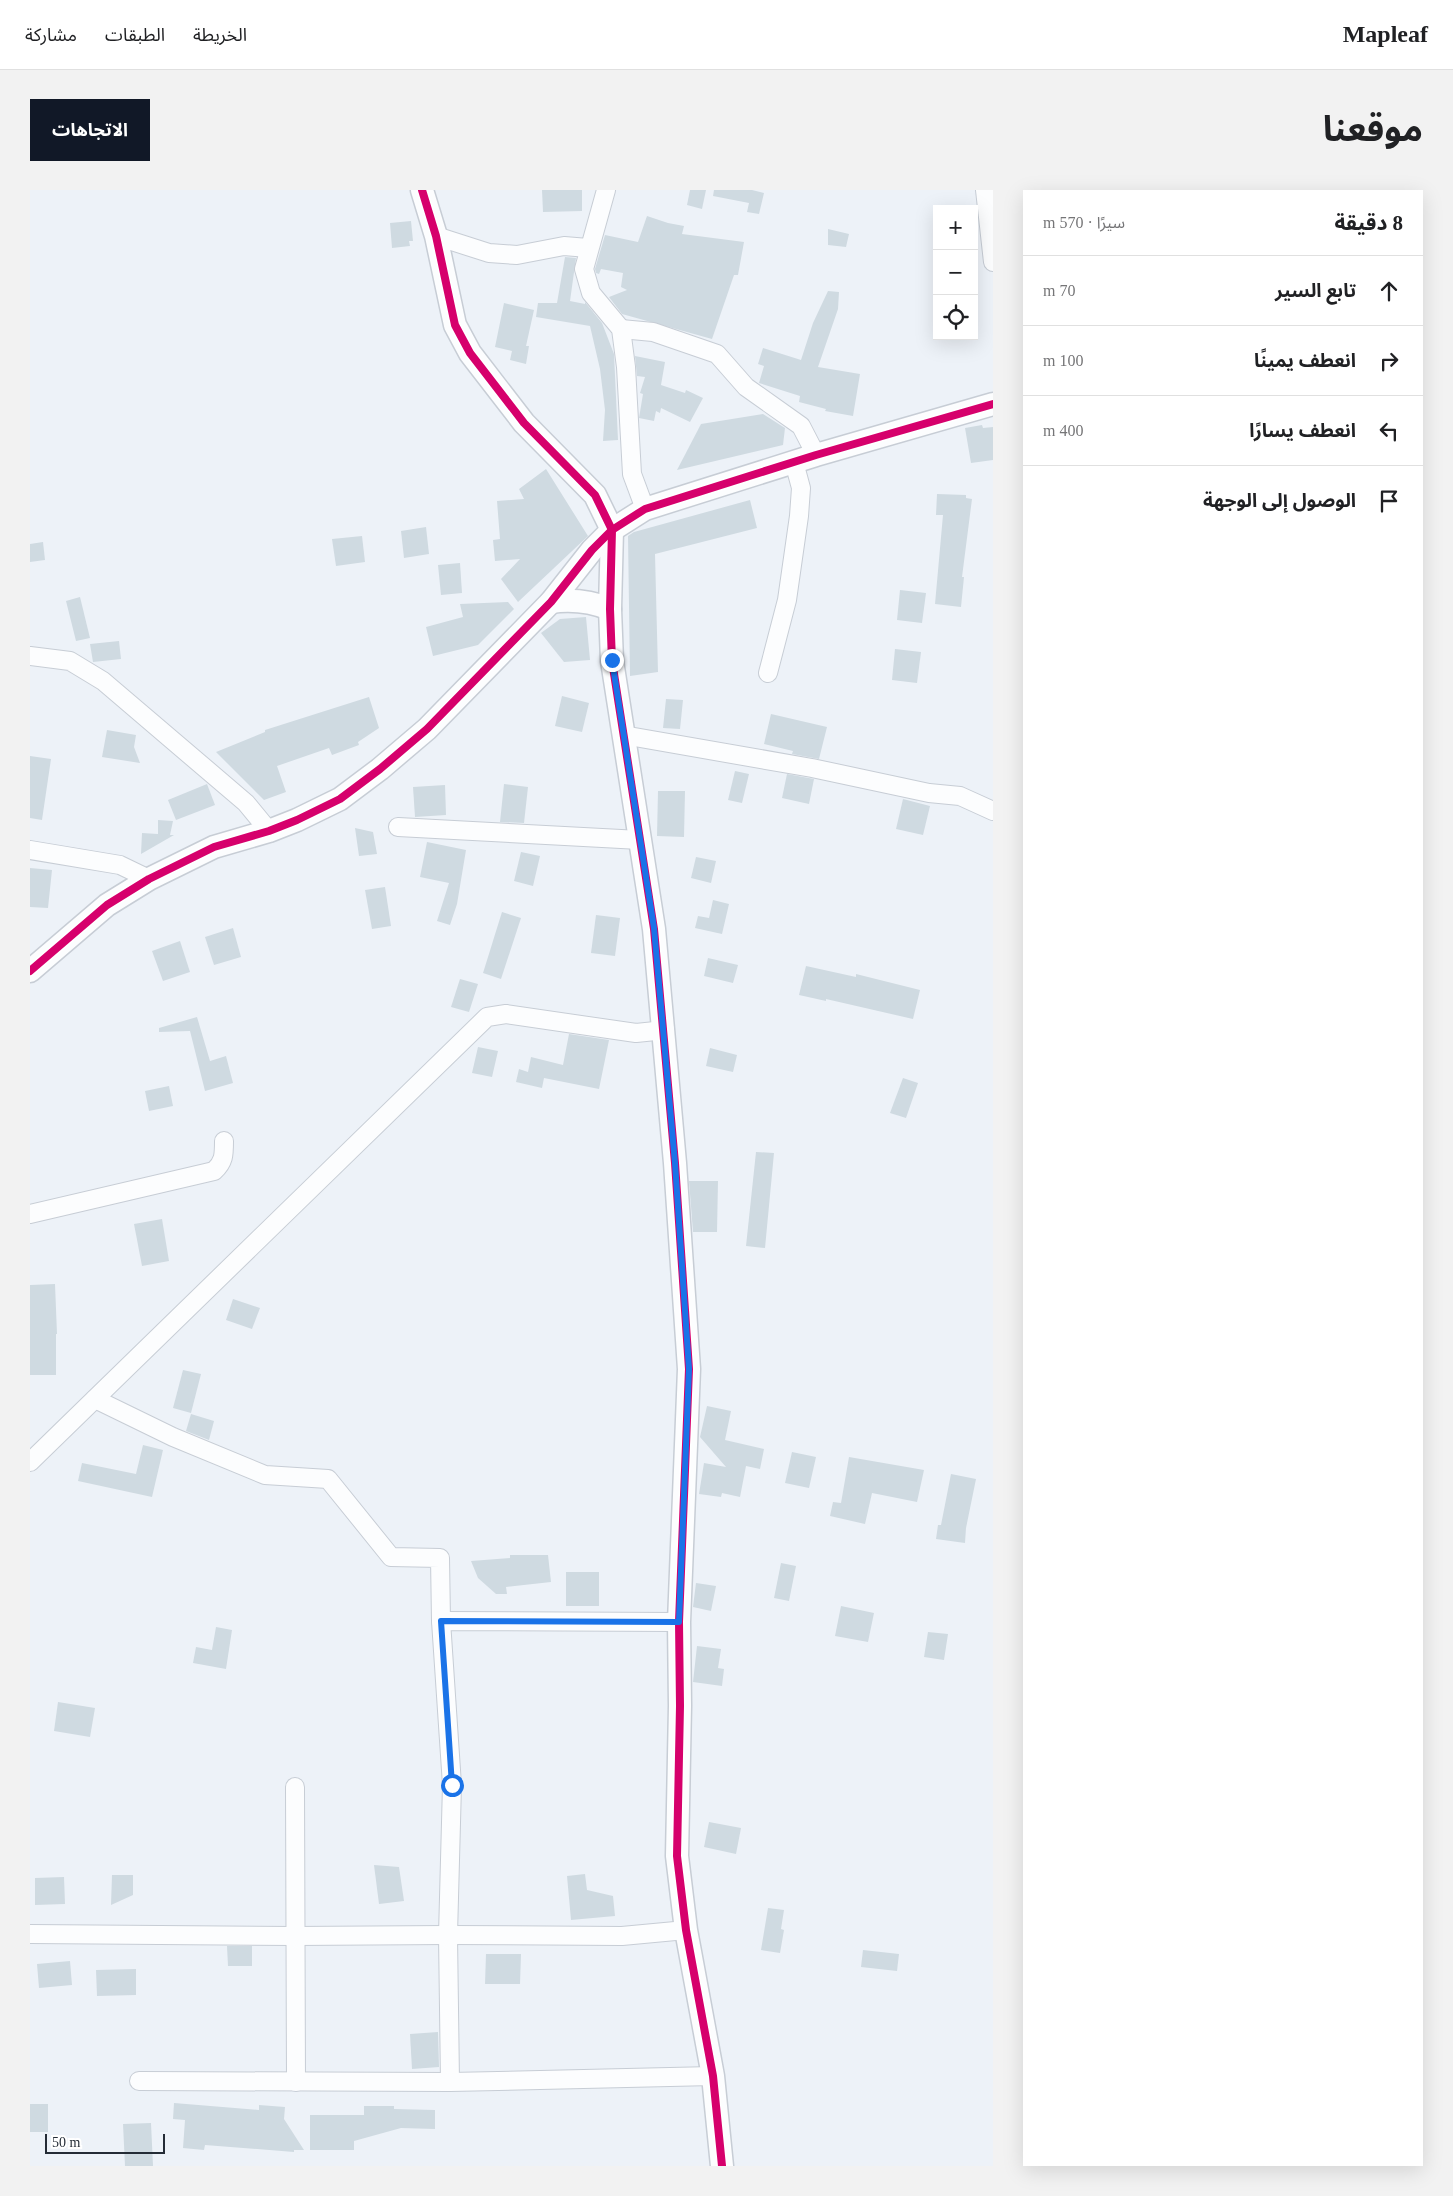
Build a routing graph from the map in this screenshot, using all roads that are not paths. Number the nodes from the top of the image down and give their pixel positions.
1 (422, 190) edge
2 (606, 190) edge
3 (985, 190) edge
4 (436, 236) junction
5 (588, 248) junction
6 (993, 262) edge
7 (621, 329) junction
8 (993, 404) edge
9 (816, 455) junction
10 (794, 462) junction
11 (645, 509) junction
12 (612, 530) junction
13 (551, 602) junction
14 (610, 609) junction
15 (30, 656) edge
16 (768, 673) dead end
17 (623, 735) junction
18 (993, 811) edge
19 (398, 827) dead end
20 (268, 831) junction
21 (640, 840) junction
22 (30, 850) edge
23 (149, 879) junction
24 (30, 971) edge
25 (664, 1030) junction
26 (224, 1141) dead end
27 (30, 1214) edge
28 (95, 1399) junction
29 (30, 1462) edge
30 (441, 1621) junction
31 (679, 1622) junction
32 (295, 1787) dead end
33 (686, 1930) junction
34 (30, 1934) edge
35 (448, 1935) junction
36 (294, 1936) junction
37 (712, 2076) junction
38 (139, 2081) dead end
39 (296, 2082) junction
40 (450, 2082) junction
41 (722, 2166) edge

1 - 4 street
2 - 5 street
3 - 6 street
4 - 5 street
4 - 12 street
5 - 7 street
7 - 9 street
7 - 11 street
8 - 9 street
9 - 10 street
10 - 11 street
10 - 16 street
11 - 12 street
12 - 13 street
12 - 14 street
13 - 14 street
13 - 20 street
14 - 17 street
15 - 20 street
17 - 18 street
17 - 21 street
19 - 21 street
20 - 23 street
21 - 25 street
22 - 23 street
23 - 24 street
25 - 28 street
25 - 31 street
26 - 27 street
28 - 29 street
28 - 30 street
30 - 31 street
30 - 35 street
31 - 33 street
32 - 36 street
33 - 35 street
33 - 37 street
34 - 36 street
35 - 36 street
35 - 40 street
36 - 39 street
37 - 40 street
37 - 41 street
38 - 39 street
39 - 40 street

